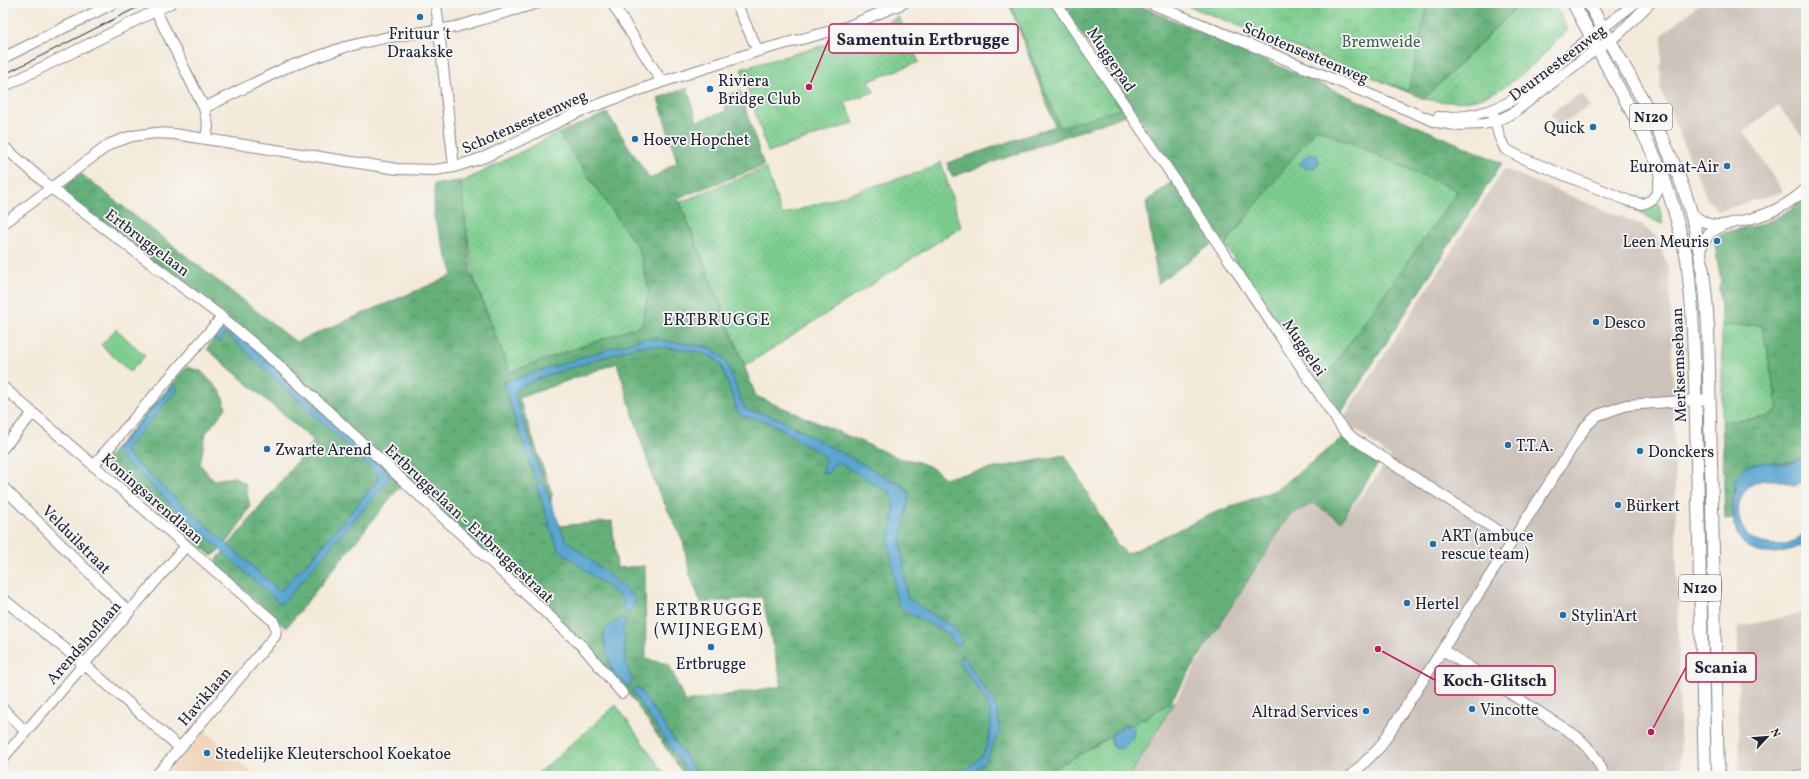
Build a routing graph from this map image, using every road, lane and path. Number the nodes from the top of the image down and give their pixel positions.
1 (114, 3) edge
2 (171, 3) edge
3 (436, 3) edge
4 (538, 3) edge
5 (612, 3) edge
6 (729, 3) edge
7 (736, 3) edge
8 (904, 3) edge
9 (1056, 3) edge
10 (1150, 3) edge
11 (1573, 3) edge
12 (1589, 3) edge
13 (1635, 3) edge
14 (1650, 3) edge
15 (154, 7) edge
16 (97, 8) edge
17 (743, 16) junction
18 (1603, 28) junction
19 (439, 29) junction
20 (1591, 37) junction
21 (1610, 41) junction
22 (1597, 49) junction
23 (758, 52) junction
24 (3, 58) edge
25 (662, 82) junction
26 (3, 87) edge
27 (204, 108) junction
28 (1406, 109) joint
29 (1492, 111) junction
30 (1131, 113) joint
31 (1422, 116) junction
32 (1496, 121) junction
33 (206, 138) junction
34 (3, 146) edge
35 (454, 167) junction
36 (1661, 170) junction
37 (50, 187) junction
38 (1806, 189) edge
39 (1690, 212) junction
40 (3, 224) edge
41 (1723, 225) junction
42 (1699, 251) junction
43 (222, 317) junction
44 (276, 362) joint
45 (3, 387) edge
46 (1696, 399) junction
47 (1709, 399) junction
48 (33, 413) junction
49 (3, 448) edge
50 (93, 466) junction
51 (3, 487) edge
52 (1512, 540) junction
53 (186, 546) junction
54 (3, 598) edge
55 (129, 612) junction
56 (275, 636) joint
57 (1443, 650) junction
58 (84, 664) junction
59 (622, 694) dead end
60 (3, 709) edge
61 (26, 732) junction
62 (180, 748) junction
63 (3, 758) edge
64 (1354, 775) edge
65 (1806, 775) edge
66 (156, 776) edge
67 (1604, 776) edge
68 (1705, 776) edge
69 (1718, 776) edge
70 (1794, 776) edge

1 - 16 street
2 - 15 street
3 - 19 street
4 - 19 street
5 - 25 street
6 - 17 street
7 - 17 street
8 - 23 street, Schotensesteenweg
9 - 30 street, Muggepad
10 - 28 street, Schotensesteenweg
11 - 20 main road, Merksemsebaan / N120
12 - 18 main road, Merksemsebaan / N120
13 - 18 street, Deurnesteenweg
14 - 21 street, Deurnesteenweg
15 - 26 street
15 - 27 street
16 - 24 street
17 - 23 street
18 - 20 street, Deurnesteenweg
18 - 21 main road, Merksemsebaan / N120
19 - 27 street
19 - 35 street
20 - 22 main road, Merksemsebaan / N120
20 - 29 street, Deurnesteenweg
21 - 22 street, Deurnesteenweg
21 - 39 main road, Merksemsebaan / N120
22 - 32 street, Deurnesteenweg
22 - 36 main road, Merksemsebaan / N120
23 - 25 street, Schotensesteenweg
25 - 35 street, Schotensesteenweg
27 - 33 street
28 - 31 street, Deurnesteenweg
29 - 31 street, Deurnesteenweg
29 - 32 street, Deurnesteenweg
30 - 52 street, Muggelei
31 - 32 street, Deurnesteenweg
32 - 36 street, Deurnesteenweg
33 - 35 street, Schotensesteenweg
33 - 37 street, Schotensesteenweg
34 - 37 street, Ertbruggelaan
36 - 46 main road, Merksemsebaan / N120
37 - 40 street, Schotensesteenweg
37 - 43 street, Ertbruggelaan
38 - 41 street
39 - 41 street
39 - 42 main road, Merksemsebaan / N120
41 - 42 street
42 - 47 main road, Merksemsebaan / N120
43 - 44 street, Ertbruggelaan
43 - 50 street
44 - 59 street, Ertbruggelaan - Ertbruggestraat
45 - 48 street, Koningsarendlaan
46 - 47 street
46 - 52 street
46 - 68 main road, Merksemsebaan / N120
47 - 69 main road, Merksemsebaan / N120
48 - 49 street
48 - 50 street, Koningsarendlaan
50 - 53 street, Koningsarendlaan
51 - 55 street, Velduilstraat
52 - 57 street
53 - 55 street, Arendshoflaan
53 - 56 street, Koningsarendlaan
54 - 58 street
55 - 58 street, Arendshoflaan
56 - 62 street, Haviklaan
57 - 64 street
57 - 67 street
58 - 61 street, Arendshoflaan
58 - 62 street
60 - 61 street
61 - 63 street, Arendshoflaan
62 - 66 street, Haviklaan
65 - 70 street

